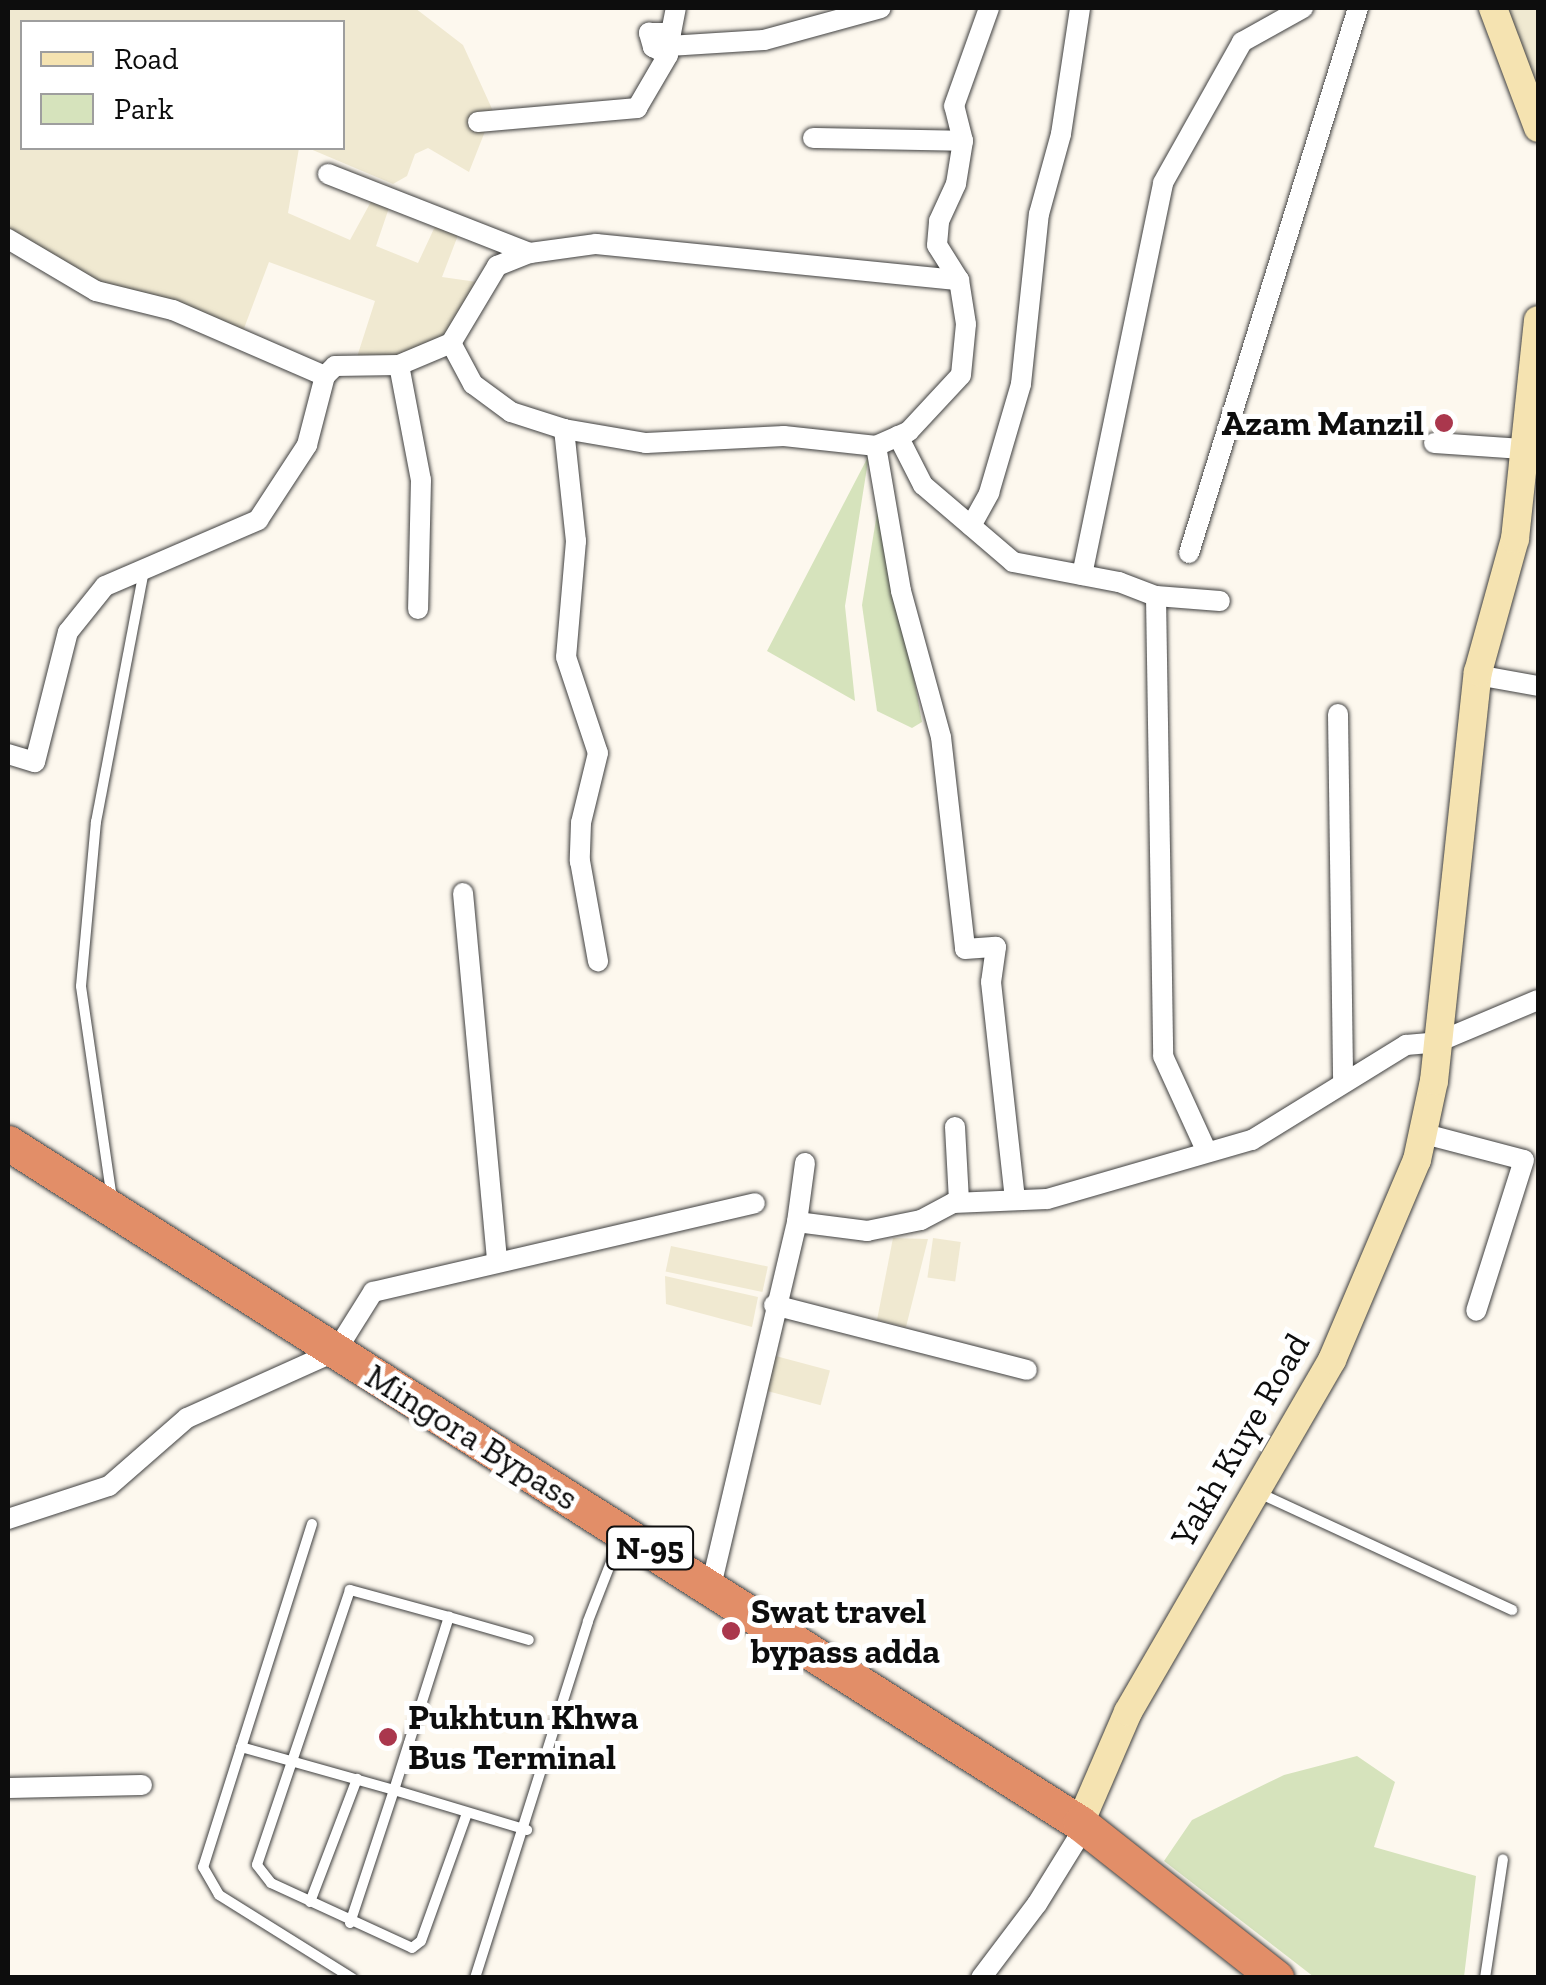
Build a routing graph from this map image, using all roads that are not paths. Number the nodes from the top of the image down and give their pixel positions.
1 (676, 8) edge
2 (881, 8) edge
3 (989, 8) edge
4 (1080, 8) edge
5 (1303, 8) edge
6 (1358, 8) edge
7 (1494, 8) edge
8 (653, 47) junction
9 (1535, 112) edge
10 (478, 122) dead end
11 (813, 138) dead end
12 (962, 141) junction
13 (328, 174) dead end
14 (8, 240) edge
15 (530, 253) junction
16 (959, 280) junction
17 (1537, 328) edge
18 (450, 343) junction
19 (398, 365) junction
20 (325, 376) junction
21 (564, 429) junction
22 (898, 436) junction
23 (1434, 443) dead end
24 (876, 446) junction
25 (1532, 452) edge
26 (971, 526) junction
27 (1189, 552) dead end
28 (144, 570) junction
29 (1082, 575) junction
30 (1156, 596) junction
31 (1220, 601) dead end
32 (418, 608) dead end
33 (1478, 675) junction
34 (1538, 686) edge
35 (1338, 714) dead end
36 (8, 754) edge
37 (464, 893) dead end
38 (598, 961) dead end
39 (1538, 1000) edge
40 (1438, 1042) junction
41 (1343, 1082) junction
42 (954, 1126) dead end
43 (1421, 1133) junction
44 (8, 1144) edge
45 (1206, 1150) junction
46 (805, 1163) dead end
47 (1015, 1200) junction
48 (755, 1202) dead end
49 (959, 1202) junction
50 (113, 1210) junction
51 (797, 1222) junction
52 (498, 1260) junction
53 (774, 1305) junction
54 (1476, 1310) dead end
55 (336, 1351) junction
56 (1026, 1370) dead end
57 (1253, 1491) junction
58 (8, 1518) edge
59 (312, 1524) dead end
60 (624, 1531) junction
61 (711, 1586) junction
62 (1512, 1610) dead end
63 (449, 1618) junction
64 (528, 1640) dead end
65 (241, 1747) junction
66 (290, 1761) junction
67 (356, 1779) junction
68 (142, 1785) dead end
69 (8, 1788) edge
70 (394, 1790) junction
71 (467, 1812) junction
72 (1080, 1822) junction
73 (526, 1830) junction
74 (1503, 1859) dead end
75 (310, 1902) junction
76 (350, 1922) junction
77 (352, 1978) edge
78 (476, 1978) edge
79 (980, 1978) edge
80 (1276, 1978) edge
81 (1485, 1978) edge

1 - 8 street
2 - 8 street
3 - 12 street
4 - 26 street
5 - 29 street
6 - 27 street
7 - 9 main road
8 - 10 street
11 - 12 street
12 - 16 street
13 - 15 street
14 - 20 street
15 - 16 street
15 - 18 street
16 - 22 street
17 - 25 main road, Yakh Kuye Road
18 - 19 street
18 - 21 street
19 - 20 street
19 - 32 street
20 - 28 street
21 - 24 street
21 - 38 street
22 - 24 street
22 - 26 street
23 - 25 street
24 - 47 street
25 - 33 main road, Yakh Kuye Road
26 - 29 street
28 - 36 street
28 - 50 lane
29 - 30 street
30 - 31 street
30 - 45 street
33 - 34 street
33 - 40 main road, Yakh Kuye Road
35 - 41 street
37 - 52 street
39 - 40 street
40 - 41 street
40 - 43 main road, Yakh Kuye Road
41 - 45 street
42 - 49 street
43 - 54 street
43 - 57 main road, Yakh Kuye Road
44 - 50 highway, Mingora Bypass / N-95
45 - 47 street
46 - 51 street
47 - 49 street
48 - 52 street
49 - 51 street
50 - 55 highway, Mingora Bypass / N-95
51 - 53 street
52 - 55 street
53 - 56 street
53 - 61 street
55 - 58 street
55 - 60 highway, Mingora Bypass / N-95
57 - 62 lane
57 - 72 main road, Yakh Kuye Road
59 - 65 lane
60 - 61 highway, Mingora Bypass / N-95
60 - 73 lane
61 - 72 highway, Mingora Bypass / N-95
63 - 64 lane
63 - 66 lane
63 - 70 lane
65 - 66 lane
65 - 77 lane
66 - 67 lane
66 - 75 lane
67 - 70 lane
67 - 75 lane
68 - 69 street
70 - 71 lane
70 - 76 lane
71 - 73 lane
71 - 76 lane
72 - 79 street
72 - 80 highway, Mingora Bypass / N-95
73 - 78 lane
74 - 81 lane
75 - 76 lane

